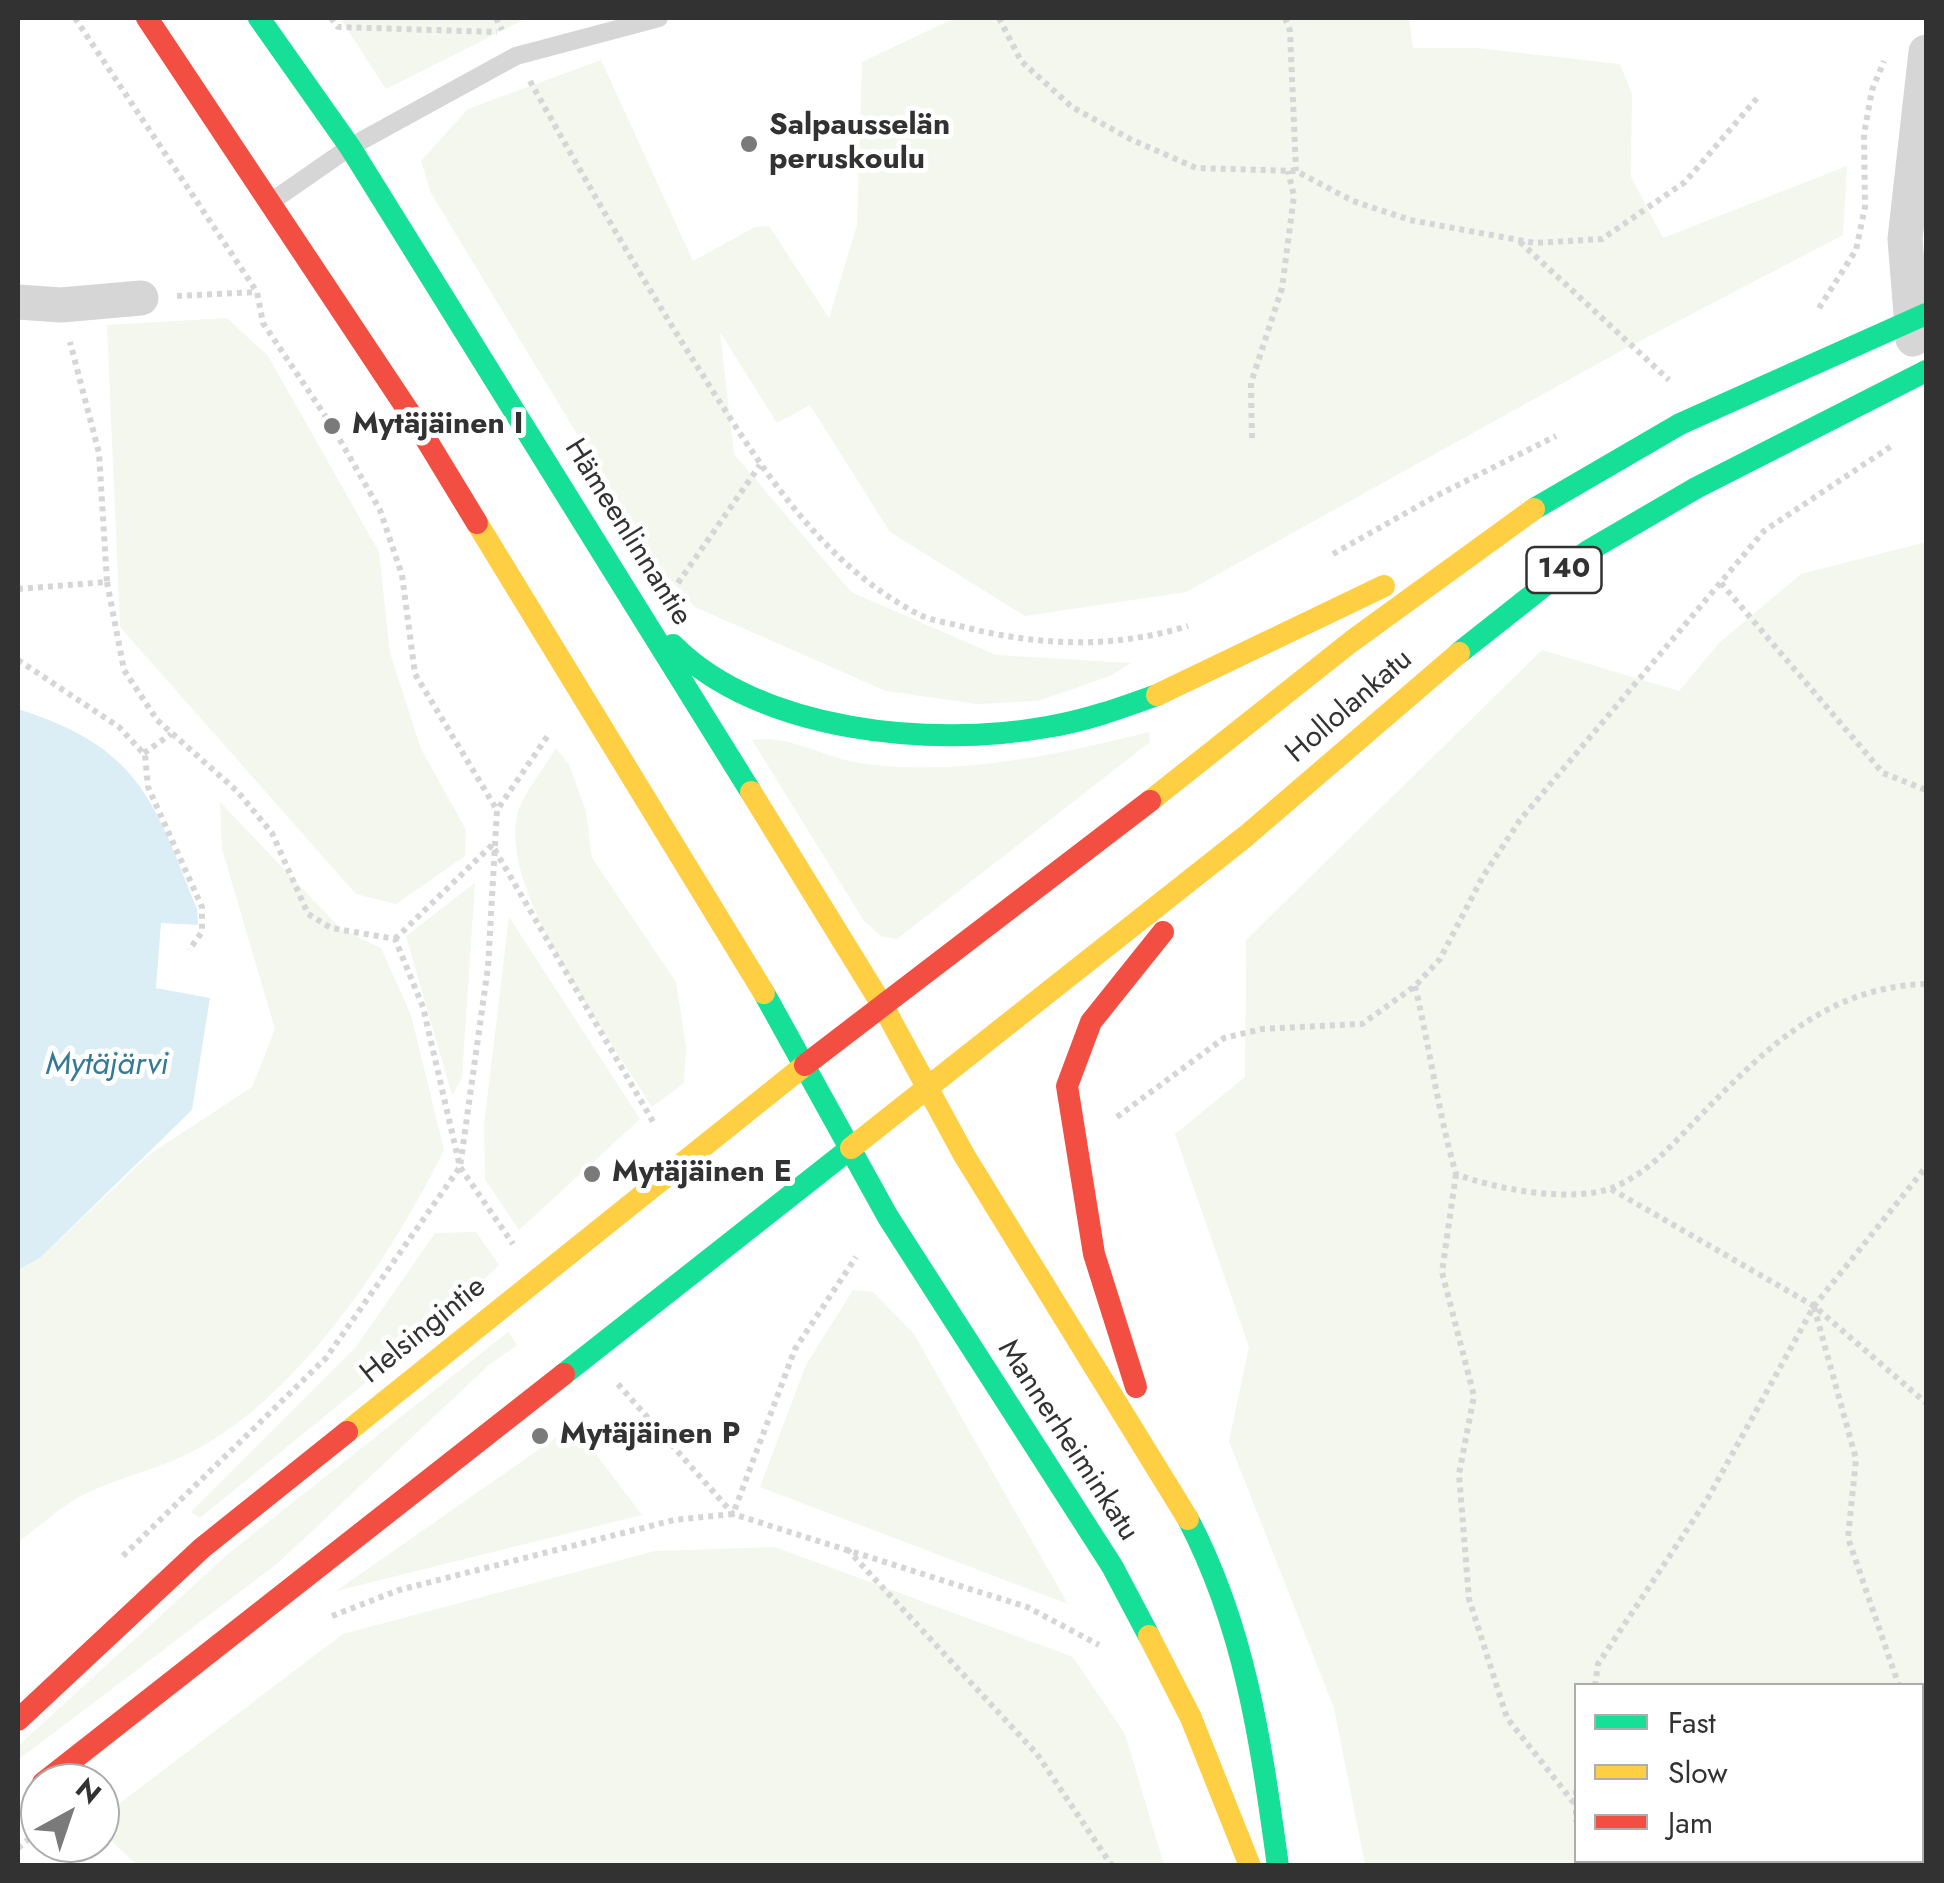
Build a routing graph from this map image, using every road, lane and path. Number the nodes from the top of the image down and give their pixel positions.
1 (75, 18) edge
2 (147, 18) edge
3 (259, 18) edge
4 (331, 18) edge
5 (496, 18) edge
6 (659, 18) edge
7 (999, 18) edge
8 (1284, 18) edge
9 (503, 32) junction
10 (1890, 48) dead end
11 (516, 56) junction
12 (1926, 61) edge
13 (1758, 97) dead end
14 (350, 147) junction
15 (1292, 171) junction
16 (270, 202) junction
17 (1518, 240) junction
18 (257, 292) junction
19 (141, 298) joint
20 (18, 302) edge
21 (61, 306) junction
22 (1817, 310) dead end
23 (1918, 316) edge
24 (1922, 372) edge
25 (1680, 376) dead end
26 (1670, 380) junction
27 (1653, 389) dead end
28 (1570, 430) dead end
29 (1910, 434) dead end
30 (1252, 438) dead end
31 (760, 464) junction
32 (1512, 522) junction
33 (1323, 560) dead end
34 (107, 582) junction
35 (1721, 583) junction
36 (674, 588) dead end
37 (18, 589) edge
38 (632, 598) junction
39 (1194, 624) dead end
40 (18, 660) edge
41 (172, 733) junction
42 (549, 734) dead end
43 (144, 753) junction
44 (1926, 790) edge
45 (497, 810) junction
46 (1246, 836) junction
47 (492, 845) junction
48 (396, 939) junction
49 (189, 950) dead end
50 (1926, 984) edge
51 (1416, 986) junction
52 (884, 1008) junction
53 (805, 1065) junction
54 (927, 1090) junction
55 (1113, 1120) dead end
56 (655, 1124) dead end
57 (851, 1148) junction
58 (460, 1166) junction
59 (1925, 1169) edge
60 (1456, 1174) junction
61 (1611, 1189) junction
62 (519, 1254) dead end
63 (853, 1260) dead end
64 (1814, 1306) junction
65 (617, 1383) dead end
66 (1926, 1404) edge
67 (1170, 1484) junction
68 (734, 1514) junction
69 (844, 1546) junction
70 (115, 1564) dead end
71 (326, 1618) dead end
72 (1104, 1648) dead end
73 (1595, 1683) edge
74 (1898, 1683) edge
75 (18, 1720) edge
76 (69, 1763) edge
77 (1574, 1803) edge
78 (1112, 1866) edge
79 (1250, 1866) edge
80 (1278, 1866) edge

1 - 18 path
2 - 16 main road
3 - 14 main road, Hämeenlinnantie
4 - 9 path
5 - 9 path
6 - 11 lane
7 - 15 path
8 - 15 path
9 - 11 path
10 - 22 path
11 - 14 lane
11 - 31 path
12 - 23 street
13 - 17 path
14 - 16 lane
14 - 38 main road, Hämeenlinnantie
15 - 17 path
15 - 30 path
16 - 53 main road
17 - 26 path
18 - 19 path
18 - 45 path
19 - 21 street
20 - 21 street
21 - 34 path
23 - 24 street
23 - 32 main road, Hollolankatu / 140
24 - 46 main road, Hollolankatu / 140
25 - 26 path
26 - 27 path
28 - 33 path
29 - 35 path
31 - 36 path
31 - 39 path
32 - 38 main road
32 - 52 main road, Hollolankatu / 140
34 - 37 path
34 - 41 path
35 - 44 path
35 - 51 path
38 - 52 main road, Hämeenlinnantie
40 - 43 path
41 - 43 path
41 - 48 path
42 - 45 path
43 - 49 path
45 - 47 path
46 - 54 main road, Hollolankatu / 140
46 - 67 main road
47 - 48 path
47 - 56 path
47 - 58 path
48 - 58 path
50 - 61 path
51 - 55 path
51 - 60 path
52 - 53 main road, Helsingintie / 140
52 - 54 main road, Hämeenlinnantie
53 - 57 main road, Mannerheiminkatu
53 - 75 main road, Helsingintie / 140
54 - 57 main road, Hollolankatu / 140
54 - 67 main road, Mannerheiminkatu
57 - 76 main road, 140
57 - 79 main road, Mannerheiminkatu
58 - 62 path
58 - 70 path
59 - 64 path
60 - 61 path
60 - 77 path
61 - 64 path
63 - 68 path
64 - 66 path
64 - 73 path
64 - 74 path
65 - 68 path
67 - 80 main road, Mannerheiminkatu
68 - 69 path
68 - 71 path
69 - 72 path
69 - 78 path

